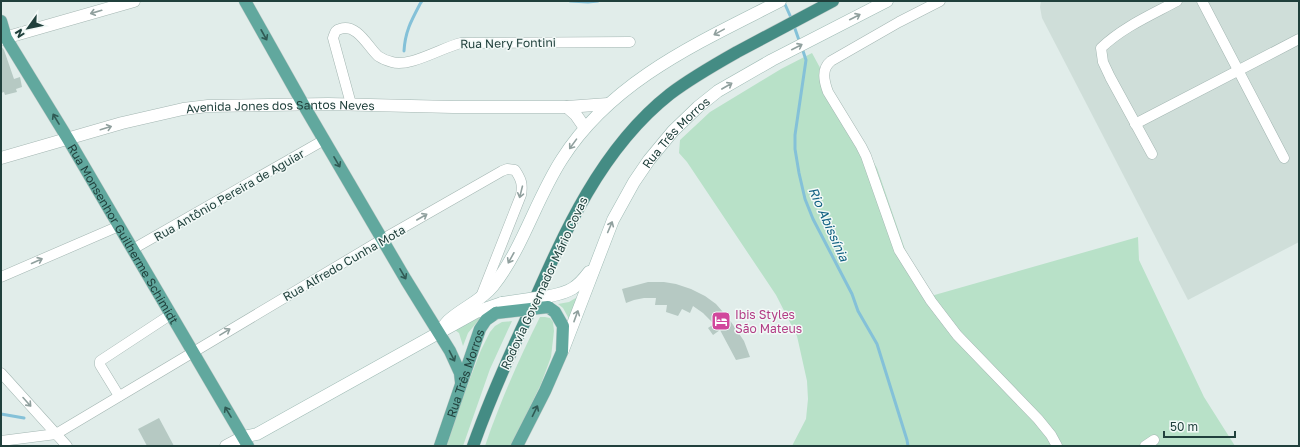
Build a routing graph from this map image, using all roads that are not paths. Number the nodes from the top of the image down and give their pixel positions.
1 (134, 1) edge
2 (245, 1) edge
3 (780, 1) edge
4 (833, 1) edge
5 (888, 1) edge
6 (940, 1) edge
7 (1177, 1) edge
8 (1202, 1) edge
9 (1, 21) edge
10 (4, 38) edge
11 (1299, 39) edge
12 (630, 42) dead end
13 (1238, 70) junction
14 (303, 104) junction
15 (351, 104) junction
16 (608, 104) junction
17 (566, 107) junction
18 (1135, 124) junction
19 (585, 128) junction
20 (68, 139) junction
21 (324, 140) junction
22 (1152, 154) dead end
23 (1, 158) edge
24 (1284, 158) dead end
25 (118, 226) junction
26 (383, 239) junction
27 (133, 249) junction
28 (596, 263) junction
29 (1, 277) edge
30 (480, 299) junction
31 (549, 302) junction
32 (499, 308) junction
33 (170, 315) junction
34 (438, 332) junction
35 (192, 352) junction
36 (562, 352) junction
37 (1, 373) edge
38 (462, 382) junction
39 (120, 396) junction
40 (56, 434) junction
41 (1154, 440) dead end
42 (1, 441) edge
43 (247, 444) edge
44 (67, 446) edge
45 (226, 446) edge
46 (440, 446) edge
47 (474, 446) edge
48 (517, 446) edge
49 (1057, 446) edge
50 (1145, 446) edge

1 -> 10 main road
2 -> 14 main road
3 -> 16 main road
4 - 47 highway, Rodovia Governador Mário Covas
28 -> 5 main road, Rua Três Morros
6 - 49 street
7 - 18 street
8 - 13 street
9 - 10 main road, Rua Monsenhor Guilherme Schimidt
20 -> 10 main road, Rua Monsenhor Guilherme Schimidt
11 - 13 street
12 - 15 street, Rua Nery Fontini
13 - 18 street
13 - 24 street
14 - 15 main road, Avenida Jones dos Santos Neves
20 -> 14 main road, Avenida Jones dos Santos Neves
14 - 21 main road
15 - 17 main road, Avenida Jones dos Santos Neves
16 - 17 main road, Avenida Jones dos Santos Neves
16 - 19 main road
17 - 19 main road
18 - 22 street
19 -> 30 main road
20 - 23 main road, Avenida Jones dos Santos Neves
20 - 25 main road, Rua Monsenhor Guilherme Schimidt
21 -> 26 main road
21 - 27 street, Rua Antônio Pereira de Aguiar
25 - 27 main road, Rua Monsenhor Guilherme Schimidt
29 -> 25 street
26 -> 30 street, Rua Alfredo Cunha Mota
26 -> 34 main road
35 -> 26 street, Rua Alfredo Cunha Mota
27 - 33 main road, Rua Monsenhor Guilherme Schimidt
28 - 31 main road
36 -> 28 main road, Rua Três Morros
30 - 34 main road
31 - 32 main road, bridge
31 - 36 main road, Rua Três Morros
32 - 34 main road
32 - 38 main road, Rua Três Morros
33 - 35 main road, Rua Monsenhor Guilherme Schimidt
33 - 39 street
34 -> 38 main road
34 - 43 main road
35 - 39 street, Rua Alfredo Cunha Mota
43 -> 35 main road, Rua Monsenhor Guilherme Schimidt
48 -> 36 main road, Rua Três Morros
37 -> 40 street
38 - 46 main road, Rua Três Morros
39 - 40 street, Rua Alfredo Cunha Mota
40 - 42 street
40 - 44 street
41 - 50 street
43 - 45 main road

